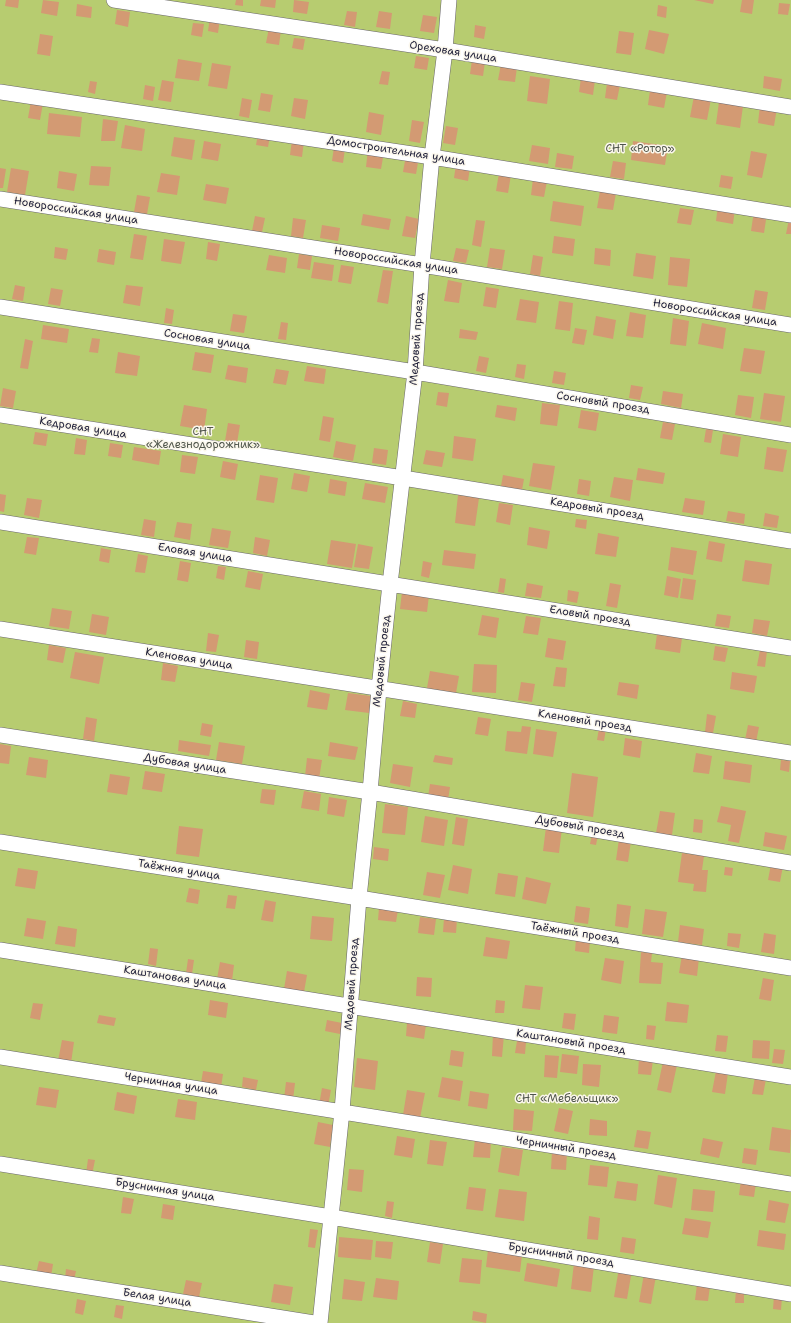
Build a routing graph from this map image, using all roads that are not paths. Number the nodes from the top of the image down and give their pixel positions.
1 (114, 0) edge
2 (449, 0) edge
3 (445, 50) junction
4 (0, 92) edge
5 (791, 107) edge
6 (432, 157) junction
7 (0, 199) edge
8 (791, 215) edge
9 (422, 265) junction
10 (0, 307) edge
11 (791, 325) edge
12 (415, 372) junction
13 (0, 415) edge
14 (791, 435) edge
15 (403, 478) junction
16 (0, 522) edge
17 (791, 541) edge
18 (390, 584) junction
19 (0, 629) edge
20 (791, 648) edge
21 (379, 689) junction
22 (0, 735) edge
23 (791, 753) edge
24 (370, 792) junction
25 (0, 842) edge
26 (791, 863) edge
27 (359, 898) junction
28 (0, 950) edge
29 (791, 968) edge
30 (350, 1006) junction
31 (0, 1057) edge
32 (791, 1077) edge
33 (342, 1111) junction
34 (0, 1164) edge
35 (791, 1184) edge
36 (331, 1217) junction
37 (0, 1273) edge
38 (791, 1294) edge
39 (314, 1323) edge
40 (320, 1323) edge

1 - 3 street, Ореховая улица
2 - 3 street, Медовый проезд
3 - 5 street, Ореховая улица
3 - 6 street, Медовый проезд
4 - 6 street, Домостроительная улица
6 - 8 street, Домостроительная улица
6 - 9 street, Медовый проезд
7 - 9 street, Новороссийская улица
9 - 11 street, Новороссийская улица
9 - 12 street, Медовый проезд
10 - 12 street, Сосновая улица
12 - 14 street, Сосновый проезд
12 - 15 street, Медовый проезд
13 - 15 street, Кедровая улица
15 - 17 street, Кедровый проезд
15 - 18 street, Медовый проезд
16 - 18 street, Еловая улица
18 - 20 street, Еловый проезд
18 - 21 street, Медовый проезд
19 - 21 street, Кленовая улица
21 - 23 street, Кленовый проезд
21 - 24 street, Медовый проезд
22 - 24 street, Дубовая улица
24 - 26 street, Дубовый проезд
24 - 27 street, Медовый проезд
25 - 27 street, Таёжная улица
27 - 29 street, Таёжный проезд
27 - 30 street, Медовый проезд
28 - 30 street, Каштановая улица
30 - 32 street, Каштановый проезд
30 - 33 street, Медовый проезд
31 - 33 street, Черничная улица
33 - 35 street, Черничный проезд
33 - 36 street, Медовый проезд
34 - 36 street, Брусничная улица
36 - 38 street, Брусничный проезд
36 - 40 street, Медовый проезд
37 - 39 street, Белая улица

